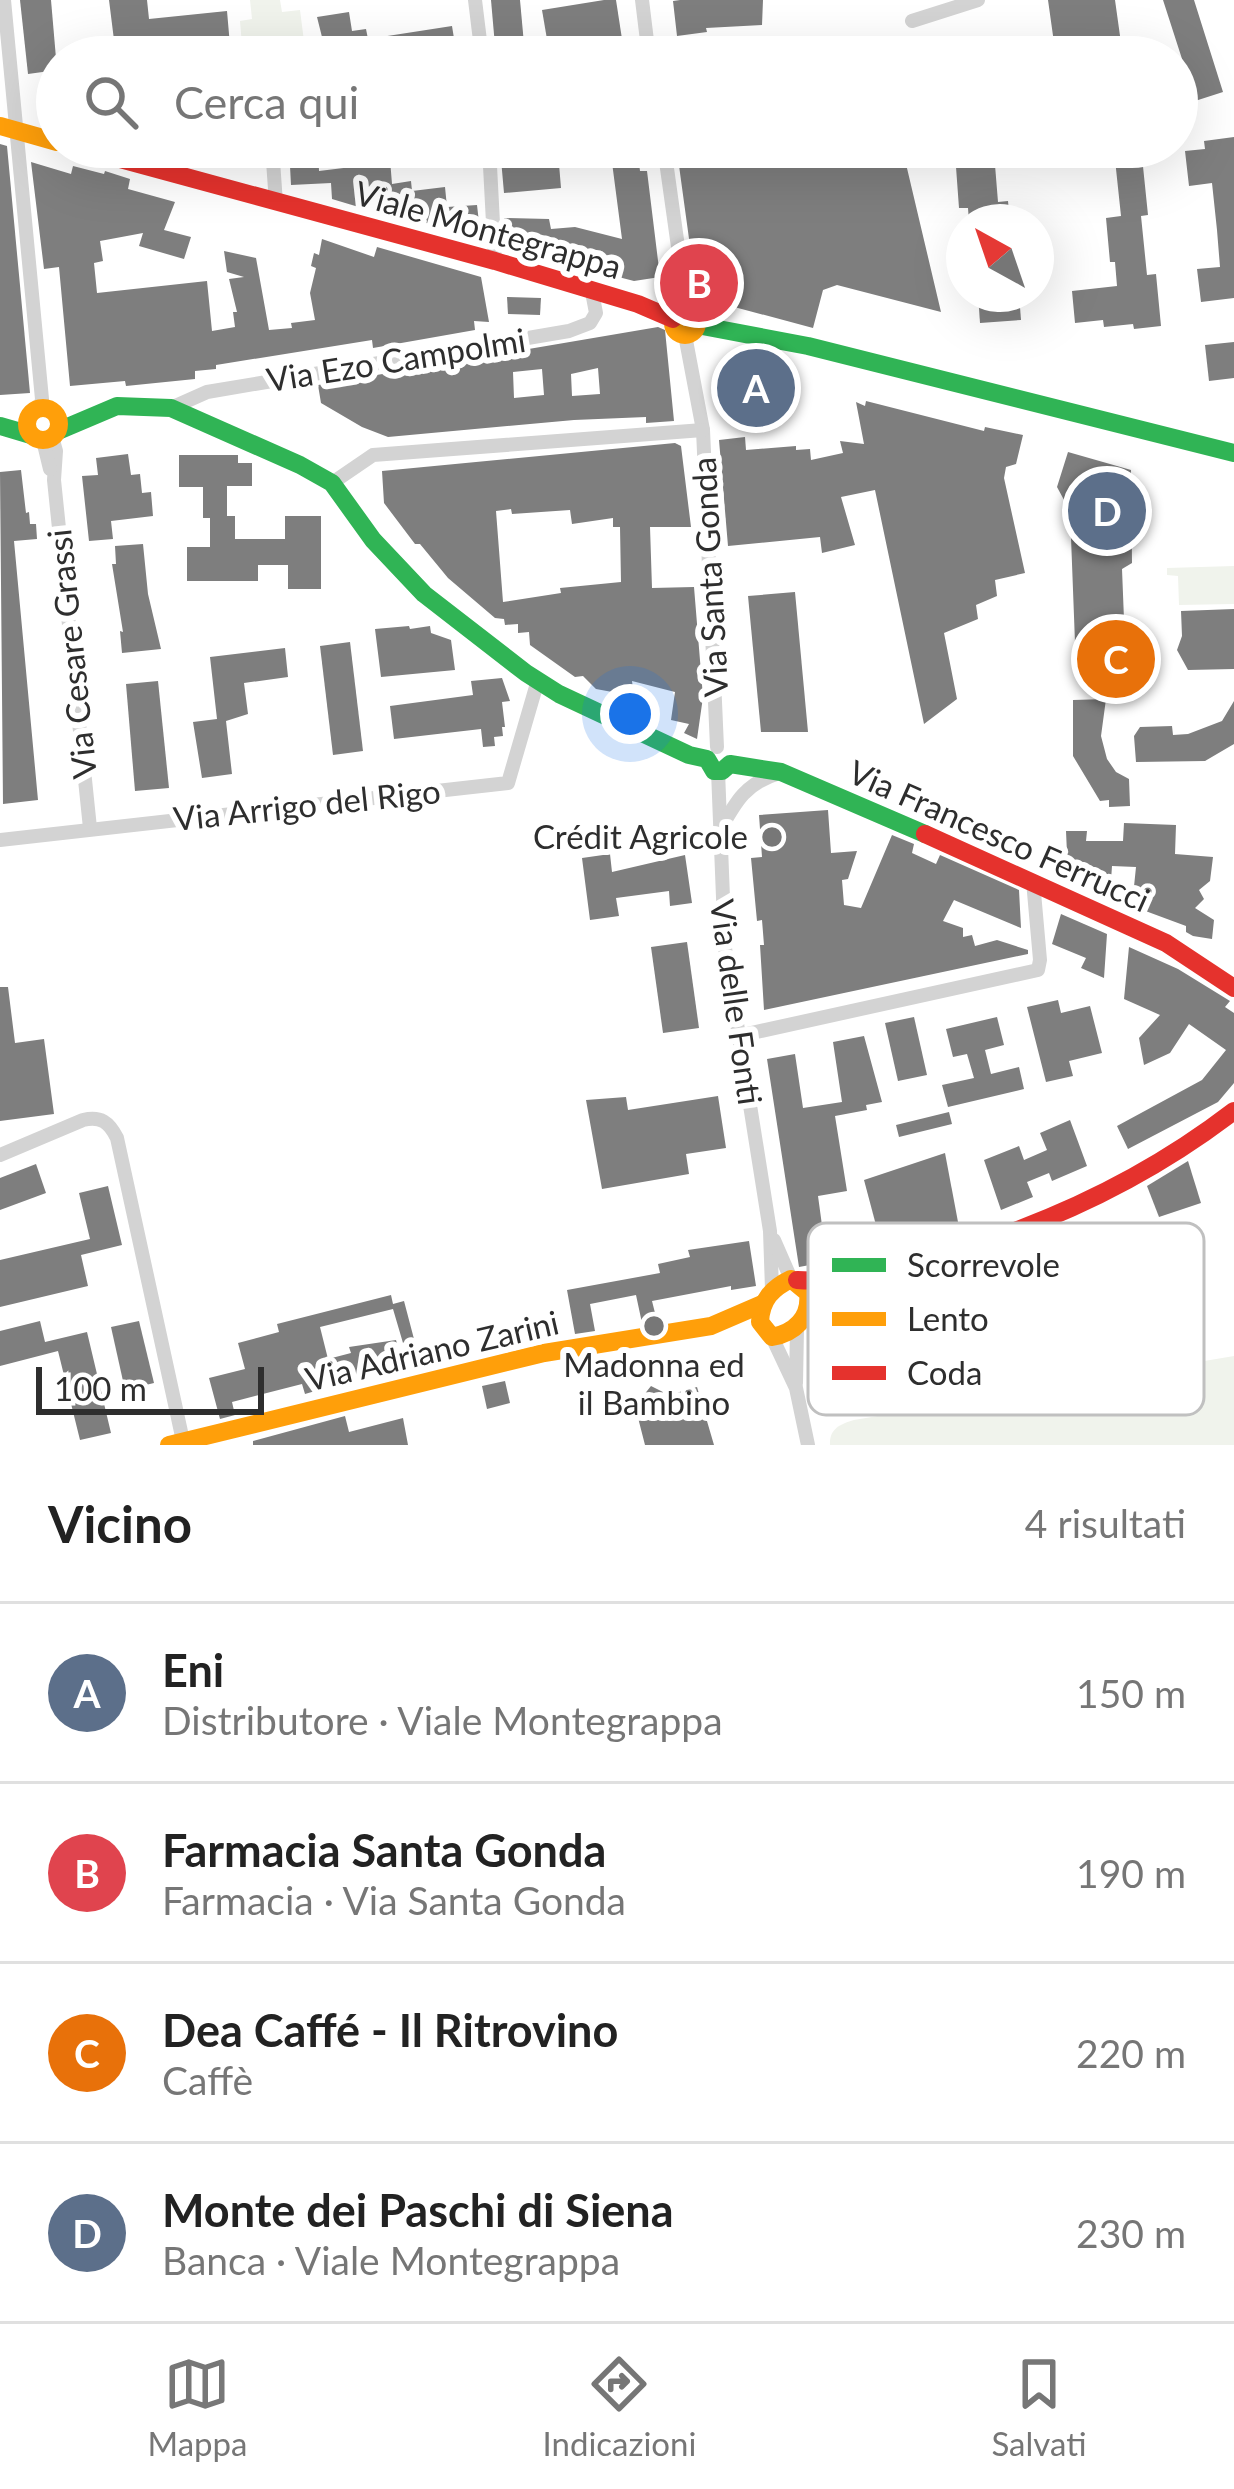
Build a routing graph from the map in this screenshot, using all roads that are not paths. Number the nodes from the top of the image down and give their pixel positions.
1 (4, 0) edge
2 (475, 0) edge
3 (642, 0) edge
4 (978, 0) edge
5 (912, 21) dead end
6 (479, 36) edge
7 (646, 36) edge
8 (10, 129) edge
9 (152, 168) edge
10 (274, 168) edge
11 (489, 168) edge
12 (667, 168) edge
13 (276, 202) junction
14 (495, 261) junction
15 (592, 292) junction
16 (685, 322) junction
17 (40, 408) joint
18 (171, 408) junction
19 (0, 427) edge
20 (703, 430) junction
21 (46, 436) junction
22 (1234, 453) edge
23 (332, 483) junction
24 (538, 680) junction
25 (718, 760) junction
26 (781, 772) junction
27 (90, 828) junction
28 (718, 834) junction
29 (0, 839) edge
30 (1033, 881) junction
31 (1234, 988) edge
32 (738, 1036) junction
33 (1234, 1111) edge
34 (0, 1155) edge
35 (1040, 1223) edge
36 (808, 1283) edge
37 (780, 1288) junction
38 (808, 1302) edge
39 (808, 1309) edge
40 (711, 1326) junction
41 (797, 1328) junction
42 (768, 1334) junction
43 (796, 1388) junction
44 (212, 1440) edge
45 (176, 1443) edge
46 (808, 1445) edge

1 - 8 street
2 - 6 street
3 - 7 street
4 - 5 street
8 - 17 street
9 - 13 street, Viale Montegrappa
10 - 13 street
11 - 14 street
12 - 16 street, Via Santa Gonda
13 - 14 street, Viale Montegrappa
14 - 15 street, Viale Montegrappa
15 - 16 street, Viale Montegrappa
15 - 18 street, Via Ezo Campolmi
16 - 20 street, Via Santa Gonda
16 - 22 street, Viale Montegrappa
17 - 21 street
18 - 21 street, Via Francesco Ferrucci
18 - 23 street, Via Francesco Ferrucci
19 - 21 street
20 - 23 street
20 - 25 street, Via Santa Gonda
21 - 27 street, Via Cesare Grassi
23 - 24 street, Via Francesco Ferrucci
24 - 25 street, Via Francesco Ferrucci
24 - 27 street, Via Arrigo del Rigo
25 - 26 street, Via Francesco Ferrucci
25 - 28 street, Via delle Fonti
26 - 28 street
26 - 30 street, Via Francesco Ferrucci
27 - 29 street, Via Arrigo del Rigo
28 - 32 street, Via delle Fonti
30 - 31 street, Via Francesco Ferrucci
30 - 32 street
32 - 37 street, Via delle Fonti
33 - 35 street
34 - 45 street
36 - 37 street
37 - 38 street
37 - 40 street
37 - 42 street
39 - 41 street
40 - 42 street
40 - 44 street, Via Adriano Zarini
41 - 42 street
41 - 43 street
42 - 43 street
43 - 46 street
44 - 45 street, Via Adriano Zarini

